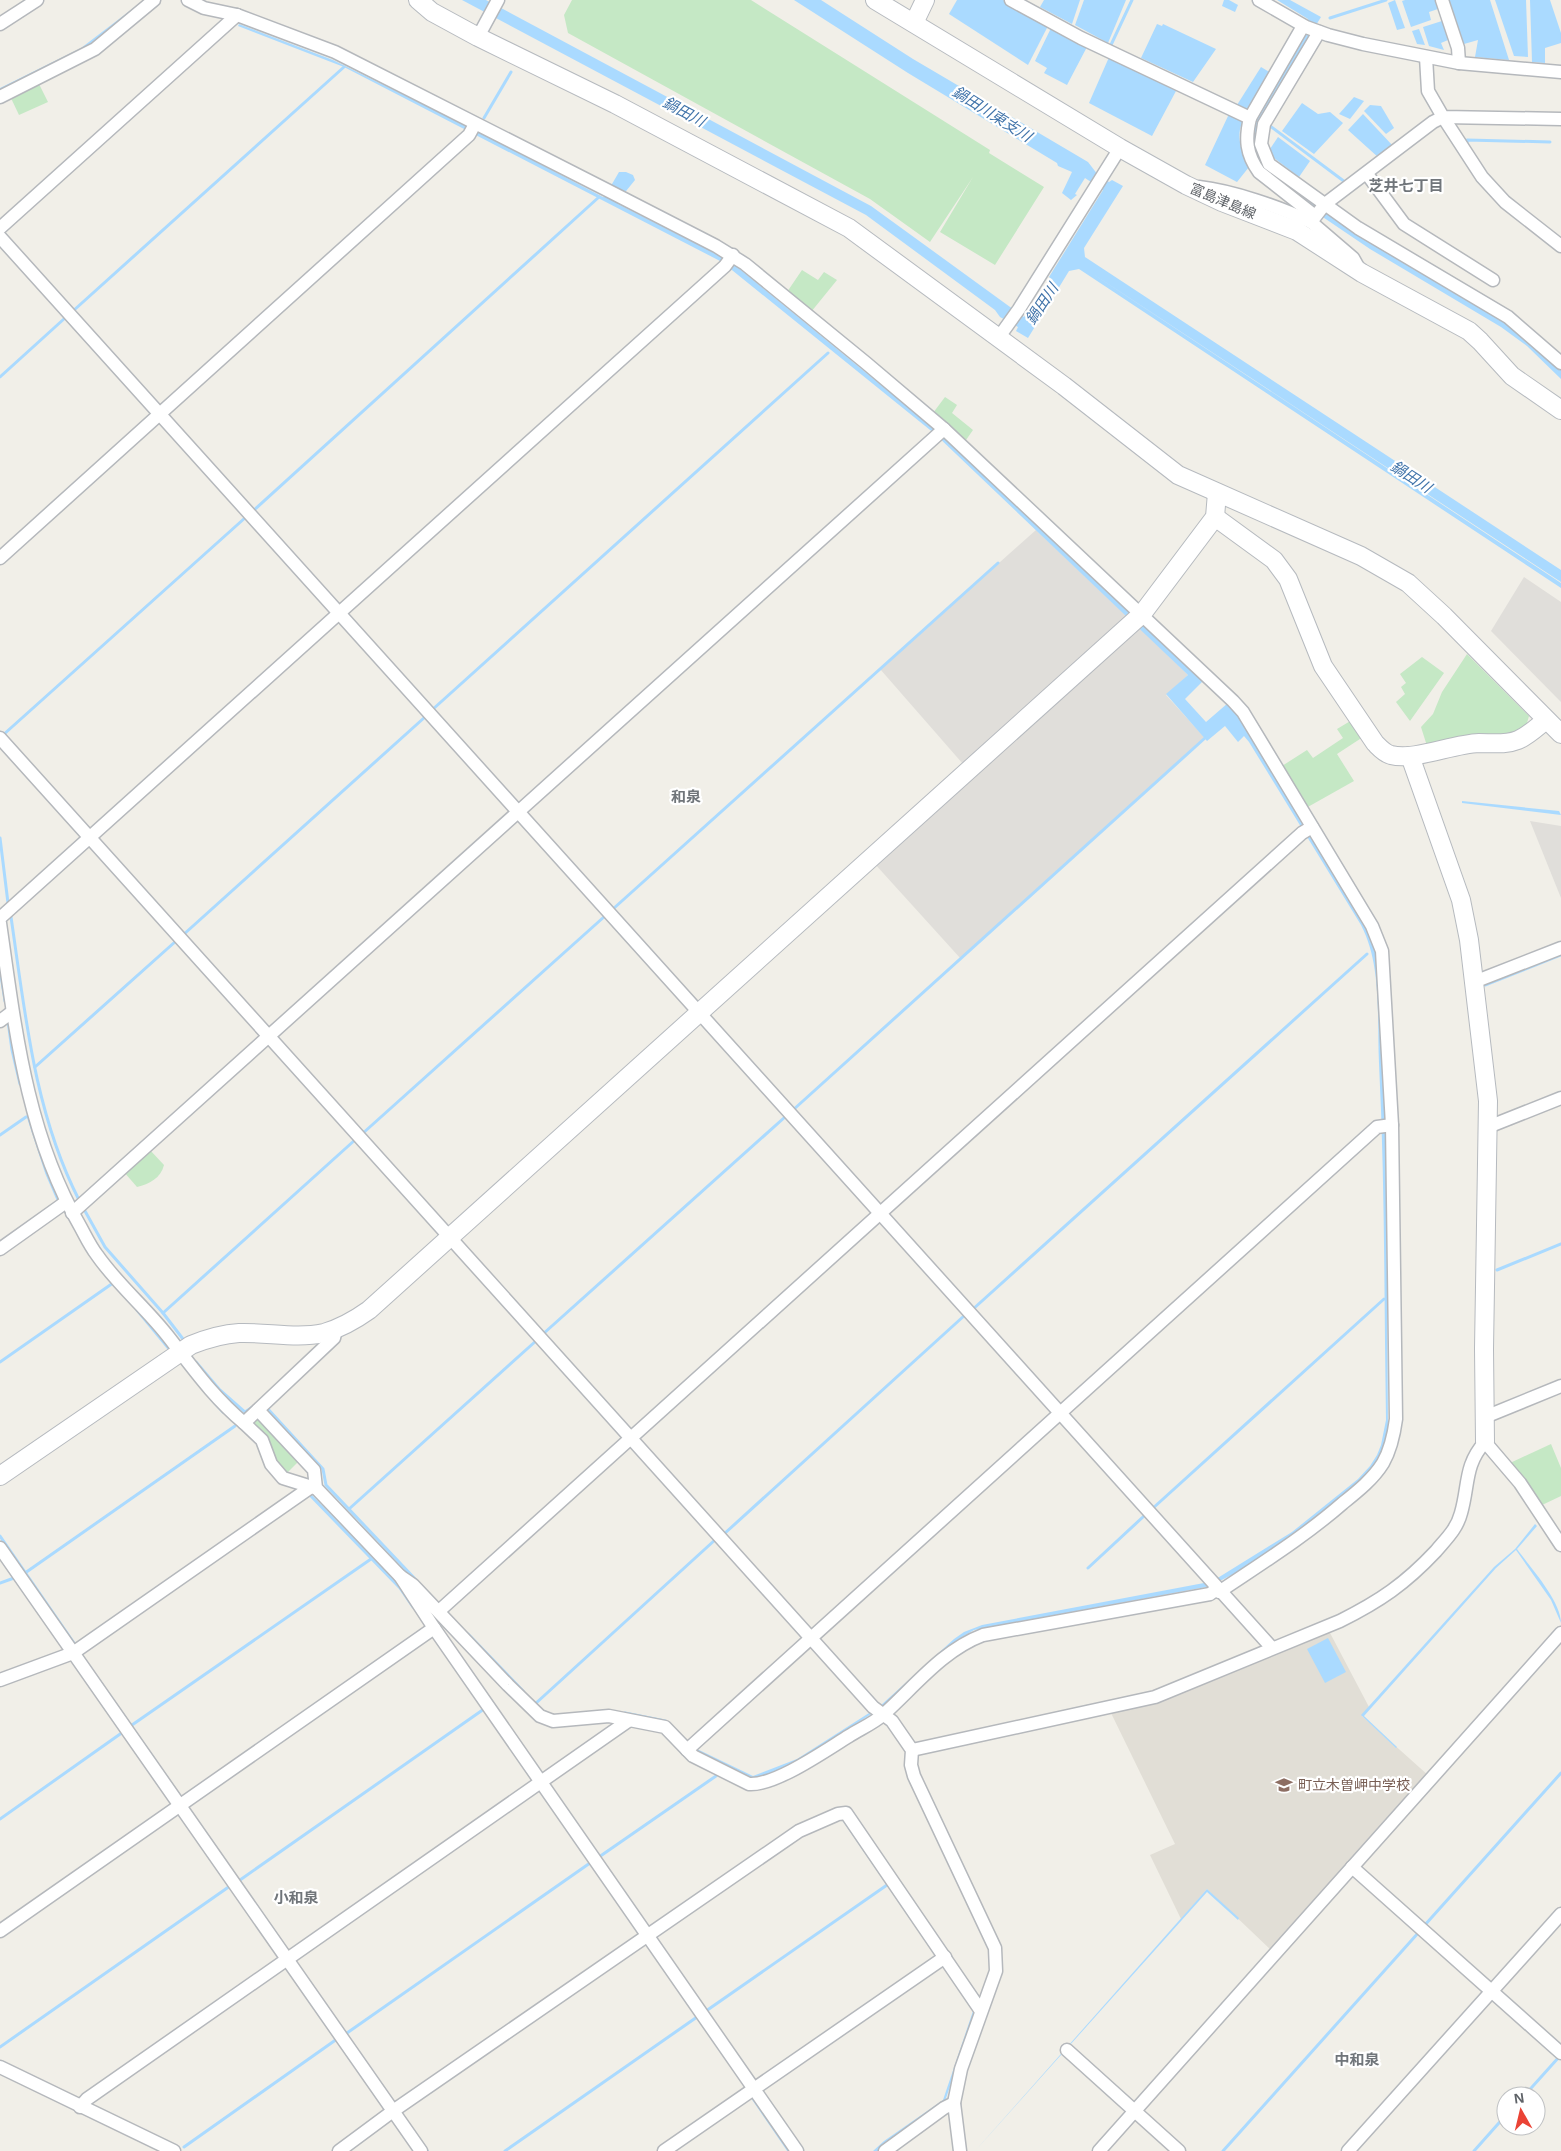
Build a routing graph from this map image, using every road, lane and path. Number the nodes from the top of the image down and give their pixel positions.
1 (37, 0) edge
2 (154, 0) edge
3 (188, 0) edge
4 (418, 0) edge
5 (876, 0) edge
6 (925, 0) edge
7 (1011, 0) edge
8 (1259, 0) edge
9 (1442, 0) edge
10 (497, 2) edge
11 (238, 16) junction
12 (914, 23) junction
13 (0, 24) edge
14 (1304, 27) junction
15 (1319, 32) junction
16 (478, 37) junction
17 (1426, 57) junction
18 (1458, 63) junction
19 (1561, 72) edge
20 (0, 97) edge
21 (1443, 117) junction
22 (1250, 118) junction
23 (1561, 119) edge
24 (473, 129) junction
25 (1120, 148) junction
26 (1367, 174) junction
27 (1186, 185) junction
28 (1317, 214) junction
29 (0, 228) edge
30 (0, 237) edge
31 (1560, 245) edge
32 (729, 260) junction
33 (1362, 273) junction
34 (1493, 280) dead end
35 (1003, 332) junction
36 (1561, 364) edge
37 (1561, 410) edge
38 (160, 414) junction
39 (940, 433) junction
40 (1217, 493) junction
41 (1215, 518) junction
42 (0, 558) edge
43 (338, 613) junction
44 (1137, 618) junction
45 (1546, 720) junction
46 (1561, 734) edge
47 (0, 738) edge
48 (1410, 756) junction
49 (519, 812) junction
50 (1307, 830) junction
51 (90, 838) junction
52 (0, 918) edge
53 (0, 923) edge
54 (1561, 948) edge
55 (1474, 982) junction
56 (12, 1012) junction
57 (700, 1013) junction
58 (0, 1021) edge
59 (269, 1037) junction
60 (1561, 1098) edge
61 (1385, 1126) junction
62 (1488, 1127) junction
63 (69, 1208) junction
64 (880, 1214) junction
65 (450, 1237) junction
66 (0, 1249) edge
67 (336, 1329) junction
68 (178, 1352) junction
69 (1561, 1386) edge
70 (258, 1410) junction
71 (1059, 1413) junction
72 (1485, 1417) junction
73 (244, 1423) junction
74 (631, 1438) junction
75 (1485, 1442) junction
76 (0, 1476) edge
77 (309, 1489) junction
78 (1561, 1545) edge
79 (0, 1548) edge
80 (400, 1576) junction
81 (1215, 1587) junction
82 (439, 1611) junction
83 (434, 1628) junction
84 (1561, 1634) edge
85 (811, 1638) junction
86 (1272, 1648) junction
87 (73, 1653) junction
88 (0, 1680) edge
89 (878, 1712) junction
90 (628, 1721) junction
91 (687, 1750) junction
92 (912, 1750) junction
93 (541, 1782) junction
94 (183, 1803) junction
95 (1352, 1867) junction
96 (1561, 1914) edge
97 (0, 1931) edge
98 (648, 1936) junction
99 (290, 1957) junction
100 (941, 1959) junction
101 (1492, 1991) junction
102 (981, 2011) junction
103 (1066, 2050) dead end
104 (1561, 2053) edge
105 (0, 2067) edge
106 (754, 2089) junction
107 (954, 2103) junction
108 (83, 2104) junction
109 (396, 2109) junction
110 (1135, 2111) junction
111 (174, 2151) edge
112 (339, 2151) edge
113 (422, 2151) edge
114 (664, 2151) edge
115 (796, 2151) edge
116 (885, 2151) edge
117 (960, 2151) edge
118 (1099, 2151) edge
119 (1179, 2151) edge
120 (1348, 2151) edge

1 - 13 street
2 - 20 street
3 - 11 street
4 - 16 street
5 - 12 street, 富島津島線
6 - 12 street
7 - 22 street
8 - 14 street
9 - 18 street
10 - 16 street
11 - 24 street
11 - 29 street
12 - 25 street, 富島津島線
14 - 15 street
14 - 22 street
15 - 17 street
15 - 28 street
16 - 35 street
17 - 18 street
17 - 21 street
18 - 19 street
21 - 23 street
21 - 26 street
21 - 31 street
22 - 28 street
24 - 32 street
24 - 38 street
25 - 27 street, 富島津島線
25 - 35 street
26 - 28 street
26 - 34 street
27 - 28 street
27 - 33 street, 富島津島線
28 - 33 street
28 - 36 street
30 - 38 street
32 - 39 street
32 - 43 street
33 - 37 street, 富島津島線
35 - 40 street
38 - 42 street
38 - 43 street
39 - 44 street
39 - 49 street
40 - 41 street
40 - 45 street
41 - 44 street
41 - 48 street
43 - 49 street
43 - 51 street
44 - 50 street
44 - 57 street
45 - 46 street
45 - 48 street
47 - 51 street
48 - 55 street
49 - 57 street
49 - 59 street
50 - 61 street
50 - 64 street
51 - 52 street
51 - 59 street
53 - 56 street
54 - 55 street
55 - 62 street
56 - 58 street
56 - 63 street
57 - 64 street
57 - 65 street
59 - 63 street
59 - 65 street
60 - 62 street
61 - 71 street
61 - 81 street
62 - 72 street
63 - 66 street
63 - 68 street
64 - 71 street
64 - 74 street
65 - 67 street
65 - 74 street
67 - 68 street
67 - 70 street
68 - 73 street
68 - 76 street
69 - 72 street
70 - 73 street
70 - 77 street
71 - 81 street
71 - 85 street
72 - 75 street
73 - 77 street
74 - 82 street
74 - 85 street
75 - 78 street
75 - 86 street
77 - 80 street
77 - 87 street
79 - 87 street
80 - 82 street
80 - 83 street
81 - 86 street
81 - 89 street
82 - 90 street
83 - 93 street
83 - 94 street
84 - 95 street
85 - 89 street
85 - 91 street
86 - 92 street
87 - 88 street
87 - 94 street
89 - 91 street
89 - 92 street
90 - 91 street
90 - 93 street
92 - 102 street
93 - 98 street
93 - 99 street
94 - 97 street
94 - 99 street
95 - 101 street
95 - 110 street
96 - 101 street
98 - 100 street
98 - 106 street
98 - 109 street
99 - 108 street
99 - 109 street
100 - 102 street
100 - 106 street
101 - 104 street
101 - 120 street
102 - 107 street
103 - 110 street
105 - 108 street
106 - 114 street
106 - 115 street
107 - 116 street
107 - 117 street
108 - 111 street
109 - 112 street
109 - 113 street
110 - 118 street
110 - 119 street

